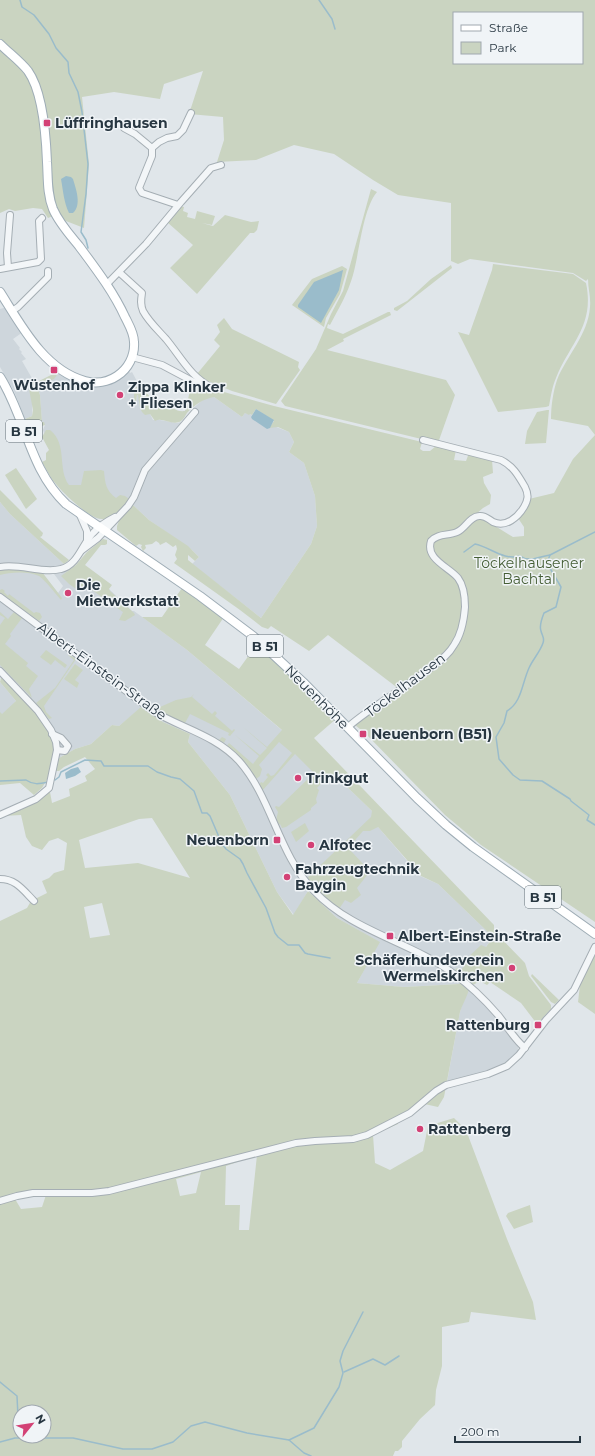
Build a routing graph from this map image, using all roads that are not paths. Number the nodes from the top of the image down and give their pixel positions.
1 (0, 44) edge
2 (191, 112) dead end
3 (124, 128) dead end
4 (152, 148) junction
5 (221, 165) dead end
6 (178, 205) junction
7 (10, 215) dead end
8 (42, 218) dead end
9 (8, 267) junction
10 (0, 269) edge
11 (48, 271) dead end
12 (120, 273) junction
13 (107, 284) junction
14 (0, 292) edge
15 (12, 311) junction
16 (132, 358) junction
17 (187, 368) junction
18 (179, 375) junction
19 (0, 377) edge
20 (206, 385) junction
21 (213, 388) dead end
22 (195, 412) dead end
23 (423, 440) dead end
24 (80, 515) junction
25 (117, 517) junction
26 (101, 529) junction
27 (87, 540) junction
28 (117, 540) junction
29 (82, 550) junction
30 (0, 567) edge
31 (0, 597) edge
32 (0, 671) edge
33 (348, 728) junction
34 (52, 734) junction
35 (57, 750) junction
36 (0, 815) edge
37 (0, 880) edge
38 (34, 901) dead end
39 (595, 934) edge
40 (595, 947) edge
41 (525, 1048) junction
42 (0, 1201) edge

1 - 13 main road
2 - 4 street
3 - 4 street
4 - 6 street
5 - 6 street
6 - 12 street
7 - 9 street
8 - 9 street
9 - 10 street
11 - 15 street
12 - 13 street
12 - 17 street
13 - 16 main road
14 - 15 main road
15 - 16 main road
16 - 18 street
17 - 18 street
17 - 20 street
18 - 20 street
19 - 24 main road, Neuenhöhe / B 51
20 - 21 street
22 - 25 street
23 - 33 street, Töckelhausen
24 - 26 main road, Neuenhöhe / B 51
24 - 27 street
25 - 26 street
25 - 28 street
26 - 27 street
26 - 28 main road, Neuenhöhe / B 51
26 - 29 street
27 - 29 street
28 - 33 main road, Neuenhöhe / B 51
29 - 30 street
31 - 41 street, Albert-Einstein-Straße
32 - 34 street
33 - 39 main road, Neuenhöhe / B 51
34 - 35 street
34 - 35 street
35 - 36 street
37 - 38 street
40 - 41 street
41 - 42 street

